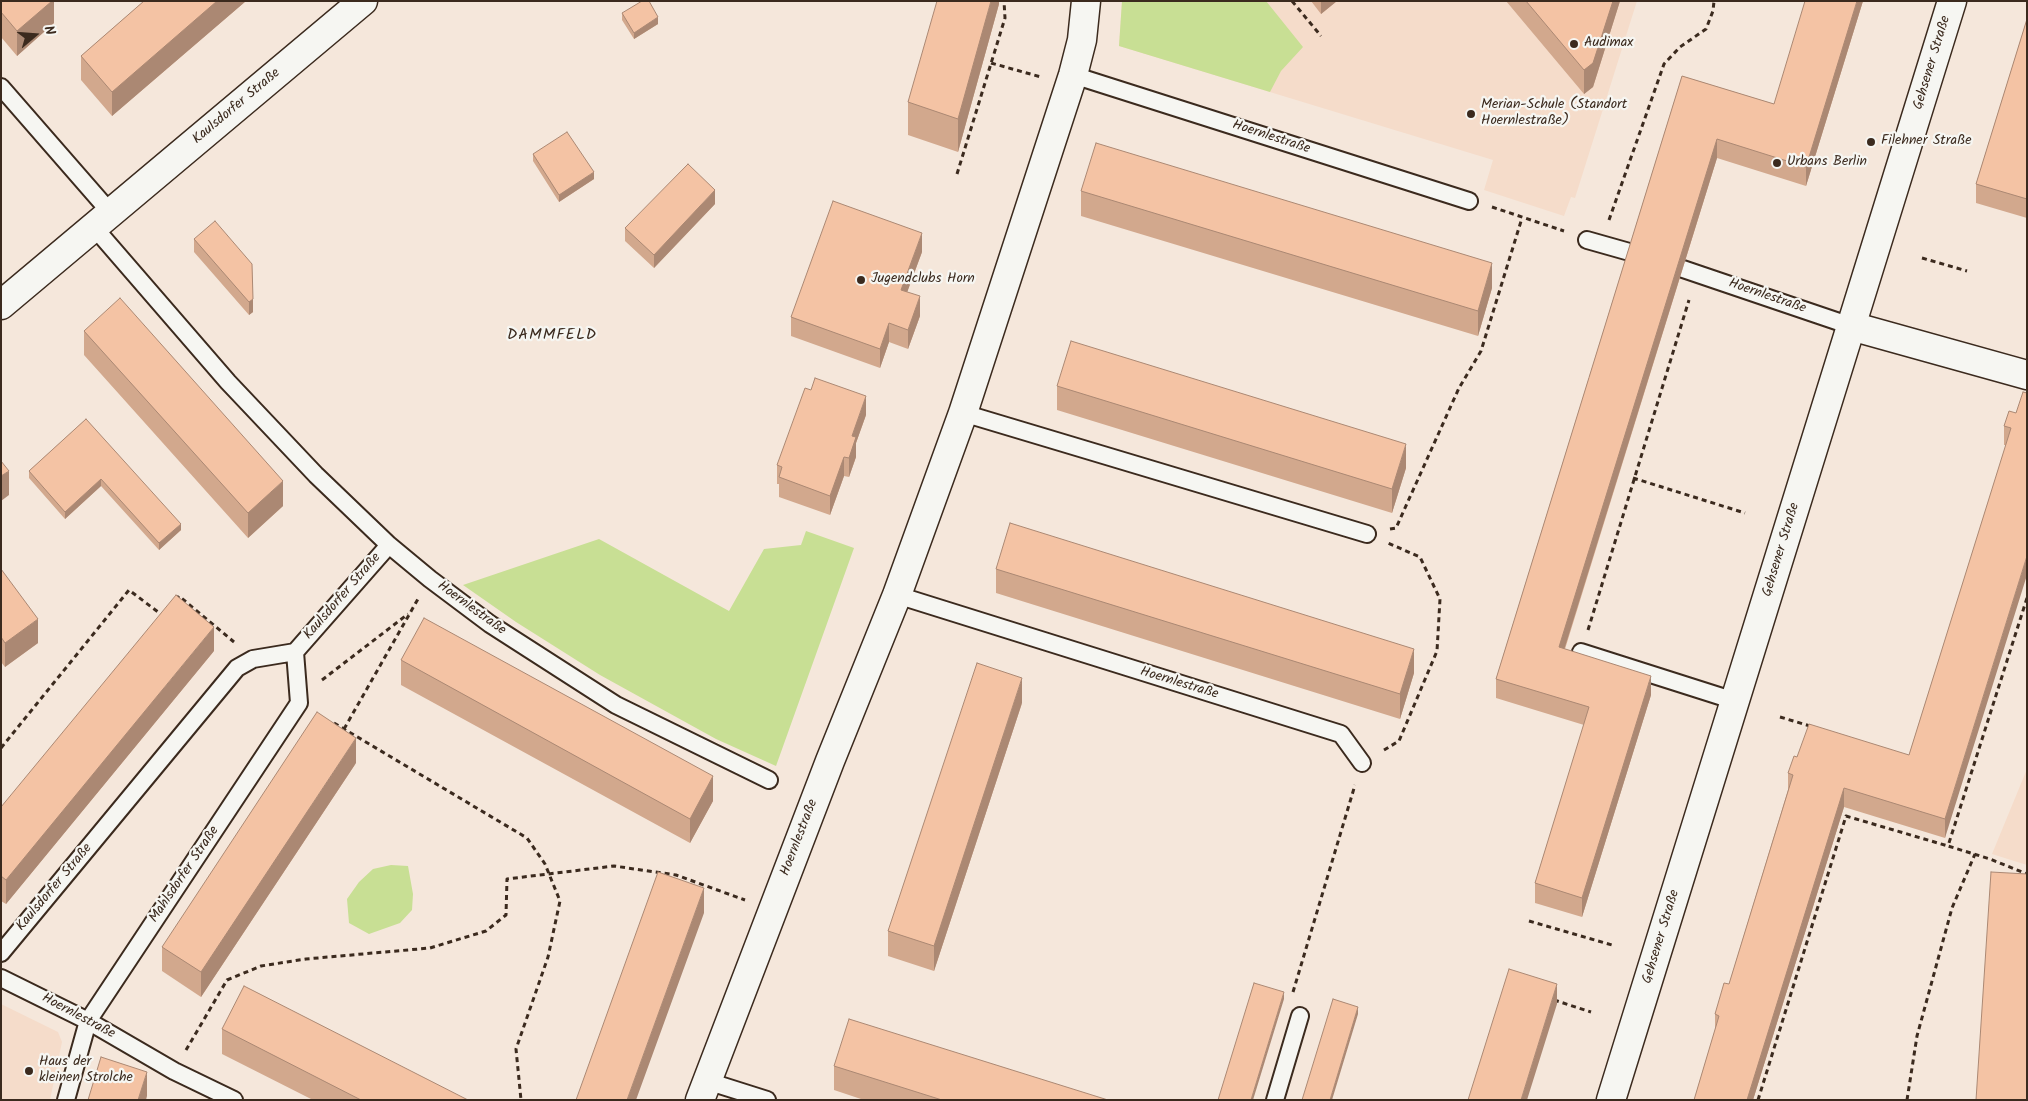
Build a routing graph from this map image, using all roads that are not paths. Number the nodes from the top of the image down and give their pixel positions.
1 (363, 1) edge
2 (1086, 1) edge
3 (1952, 1) edge
4 (1073, 75) junction
5 (1, 87) edge
6 (1470, 200) dead end
7 (102, 219) junction
8 (1587, 240) dead end
9 (1633, 254) edge
10 (1682, 269) edge
11 (1, 306) edge
12 (1851, 326) junction
13 (2027, 374) edge
14 (963, 413) junction
15 (1367, 534) road end
16 (389, 545) junction
17 (897, 595) junction
18 (295, 652) junction
19 (1581, 652) edge
20 (1735, 701) junction
21 (1362, 763) road end
22 (769, 780) dead end
23 (1, 953) edge
24 (1, 978) edge
25 (1300, 1016) road end
26 (88, 1021) junction
27 (704, 1090) edge
28 (66, 1100) edge
29 (234, 1100) edge
30 (767, 1100) edge
31 (1275, 1100) edge
32 (1612, 1100) edge

1 - 7 street, Kaulsdorfer Straße
2 - 4 street, Hoernlestraße
3 - 12 street, Gehsener Straße
4 - 6 lane, Hoernlestraße
4 - 14 street, Hoernlestraße
5 - 7 lane, Kaulsdorfer Straße
7 - 11 street, Kaulsdorfer Straße
7 - 16 lane, Kaulsdorfer Straße
8 - 9 lane
10 - 12 lane, Hoernlestraße
12 - 13 street
12 - 20 street, Gehsener Straße
14 - 15 lane
14 - 17 street, Hoernlestraße
16 - 18 lane, Kaulsdorfer Straße
16 - 22 lane, Hoernlestraße
17 - 21 lane, Hoernlestraße
17 - 27 street, Hoernlestraße
18 - 23 lane, Kaulsdorfer Straße
18 - 26 lane, Mahlsdorfer Straße
19 - 20 lane
20 - 32 street, Gehsener Straße
24 - 26 lane, Hoernlestraße
25 - 31 lane
26 - 28 lane, Mahlsdorfer Straße
26 - 29 lane, Hoernlestraße
27 - 30 lane, Hoernlestraße

